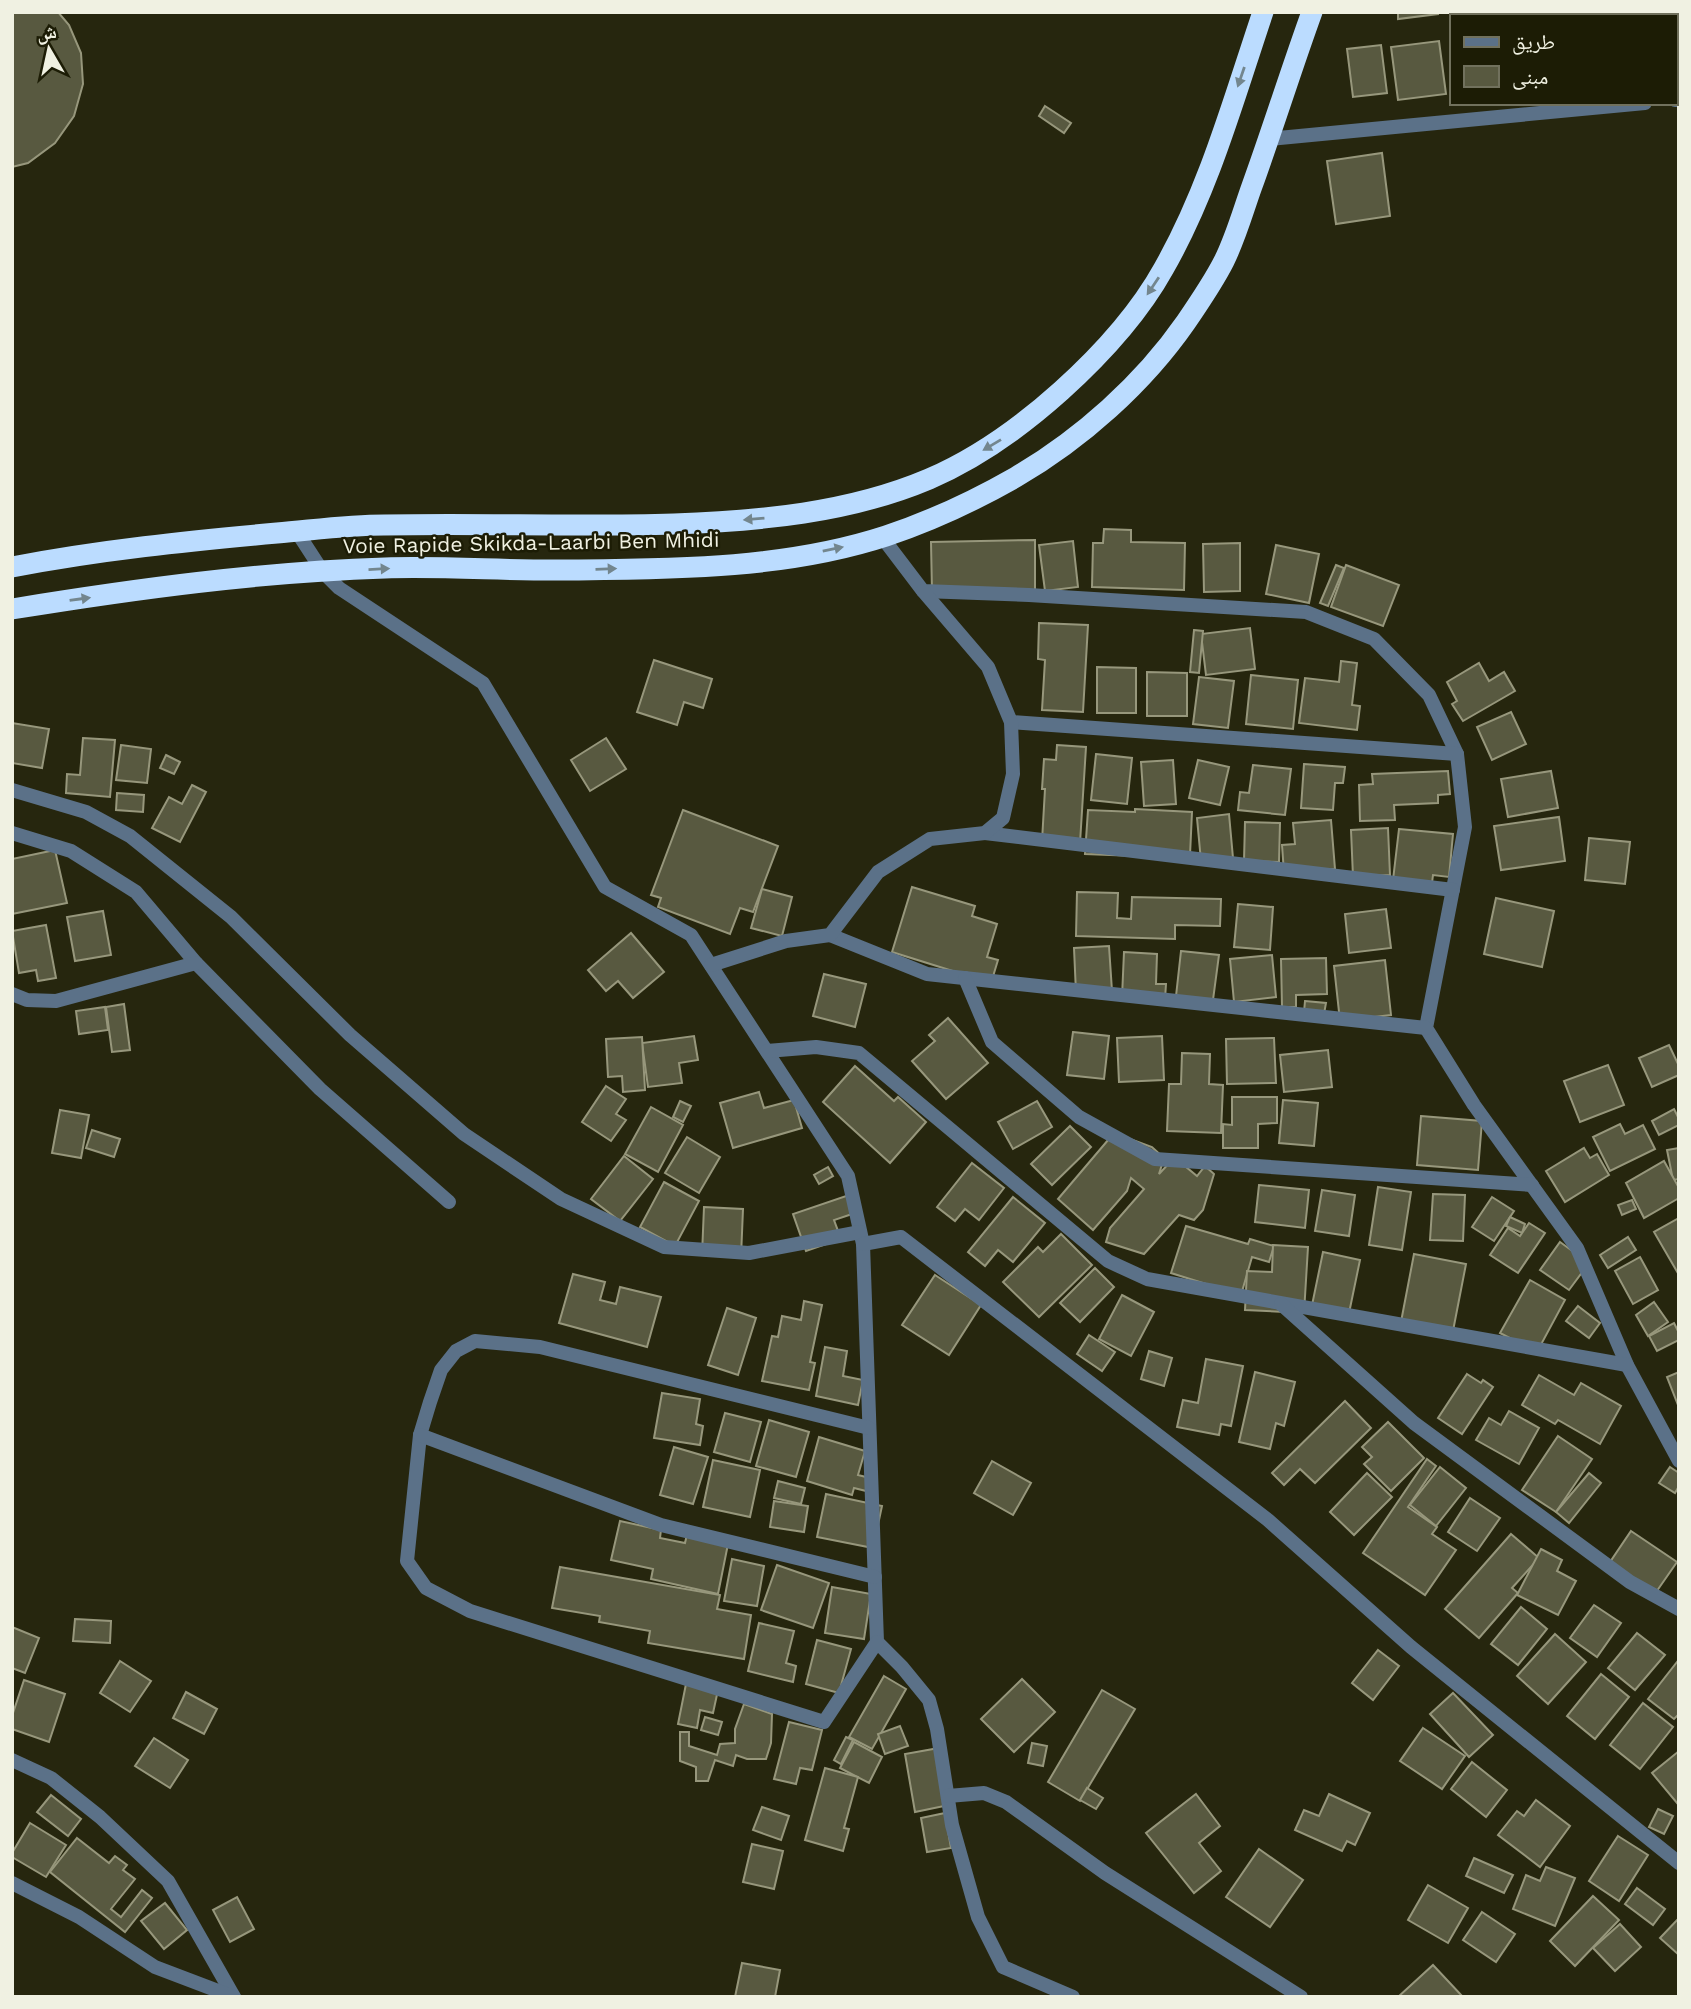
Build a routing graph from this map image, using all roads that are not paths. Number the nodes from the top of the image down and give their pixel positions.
1 (1264, 12) edge
2 (1312, 12) edge
3 (1641, 12) edge
4 (1620, 14) edge
5 (1624, 105) edge
6 (1269, 139) junction
7 (297, 532) junction
8 (882, 537) junction
9 (12, 567) edge
10 (323, 572) junction
11 (923, 591) junction
12 (12, 609) edge
13 (1011, 722) junction
14 (1457, 754) junction
15 (12, 790) edge
16 (12, 833) edge
17 (985, 833) junction
18 (1453, 890) junction
19 (830, 935) junction
20 (196, 963) junction
21 (711, 965) junction
22 (965, 978) junction
23 (12, 994) edge
24 (1426, 1028) junction
25 (767, 1051) junction
26 (1532, 1185) junction
27 (449, 1202) dead end
28 (861, 1238) junction
29 (1279, 1303) junction
30 (1627, 1365) junction
31 (869, 1428) junction
32 (421, 1436) junction
33 (1679, 1461) edge
34 (875, 1577) junction
35 (1679, 1609) edge
36 (877, 1642) junction
37 (12, 1760) edge
38 (948, 1796) junction
39 (1679, 1863) edge
40 (12, 1883) edge
41 (234, 1997) edge
42 (1073, 1997) edge
43 (1301, 1997) edge

1 -> 7 highway, Voie Rapide Skikda-Laarbi Ben Mhidi
2 - 6 highway, Voie Rapide Skikda-Laarbi Ben Mhidi
3 - 4 street
5 - 6 street
6 - 8 highway, Voie Rapide Skikda-Laarbi Ben Mhidi
7 - 9 highway, Voie Rapide Skikda-Laarbi Ben Mhidi
7 - 10 street
10 -> 8 highway, Voie Rapide Skikda-Laarbi Ben Mhidi
8 - 11 street
12 -> 10 highway, Voie Rapide Skikda-Laarbi Ben Mhidi
10 - 21 street
11 - 13 street
11 - 14 street
13 - 14 street
13 - 17 street
14 - 18 street
15 - 28 street
16 - 20 street
17 - 18 street
17 - 19 street
18 - 24 street
19 - 21 street
19 - 22 street
20 - 23 street
20 - 27 street
21 - 25 street
22 - 24 street
22 - 26 street
24 - 26 street
25 - 28 street
25 - 29 street
26 - 30 street
28 - 31 street
28 - 39 street
29 - 30 street
29 - 35 street
30 - 33 street
31 - 32 street
31 - 34 street
32 - 34 street
32 - 36 street
34 - 36 street
36 - 38 street
37 - 41 street
38 - 42 street
38 - 43 street
40 - 41 street

